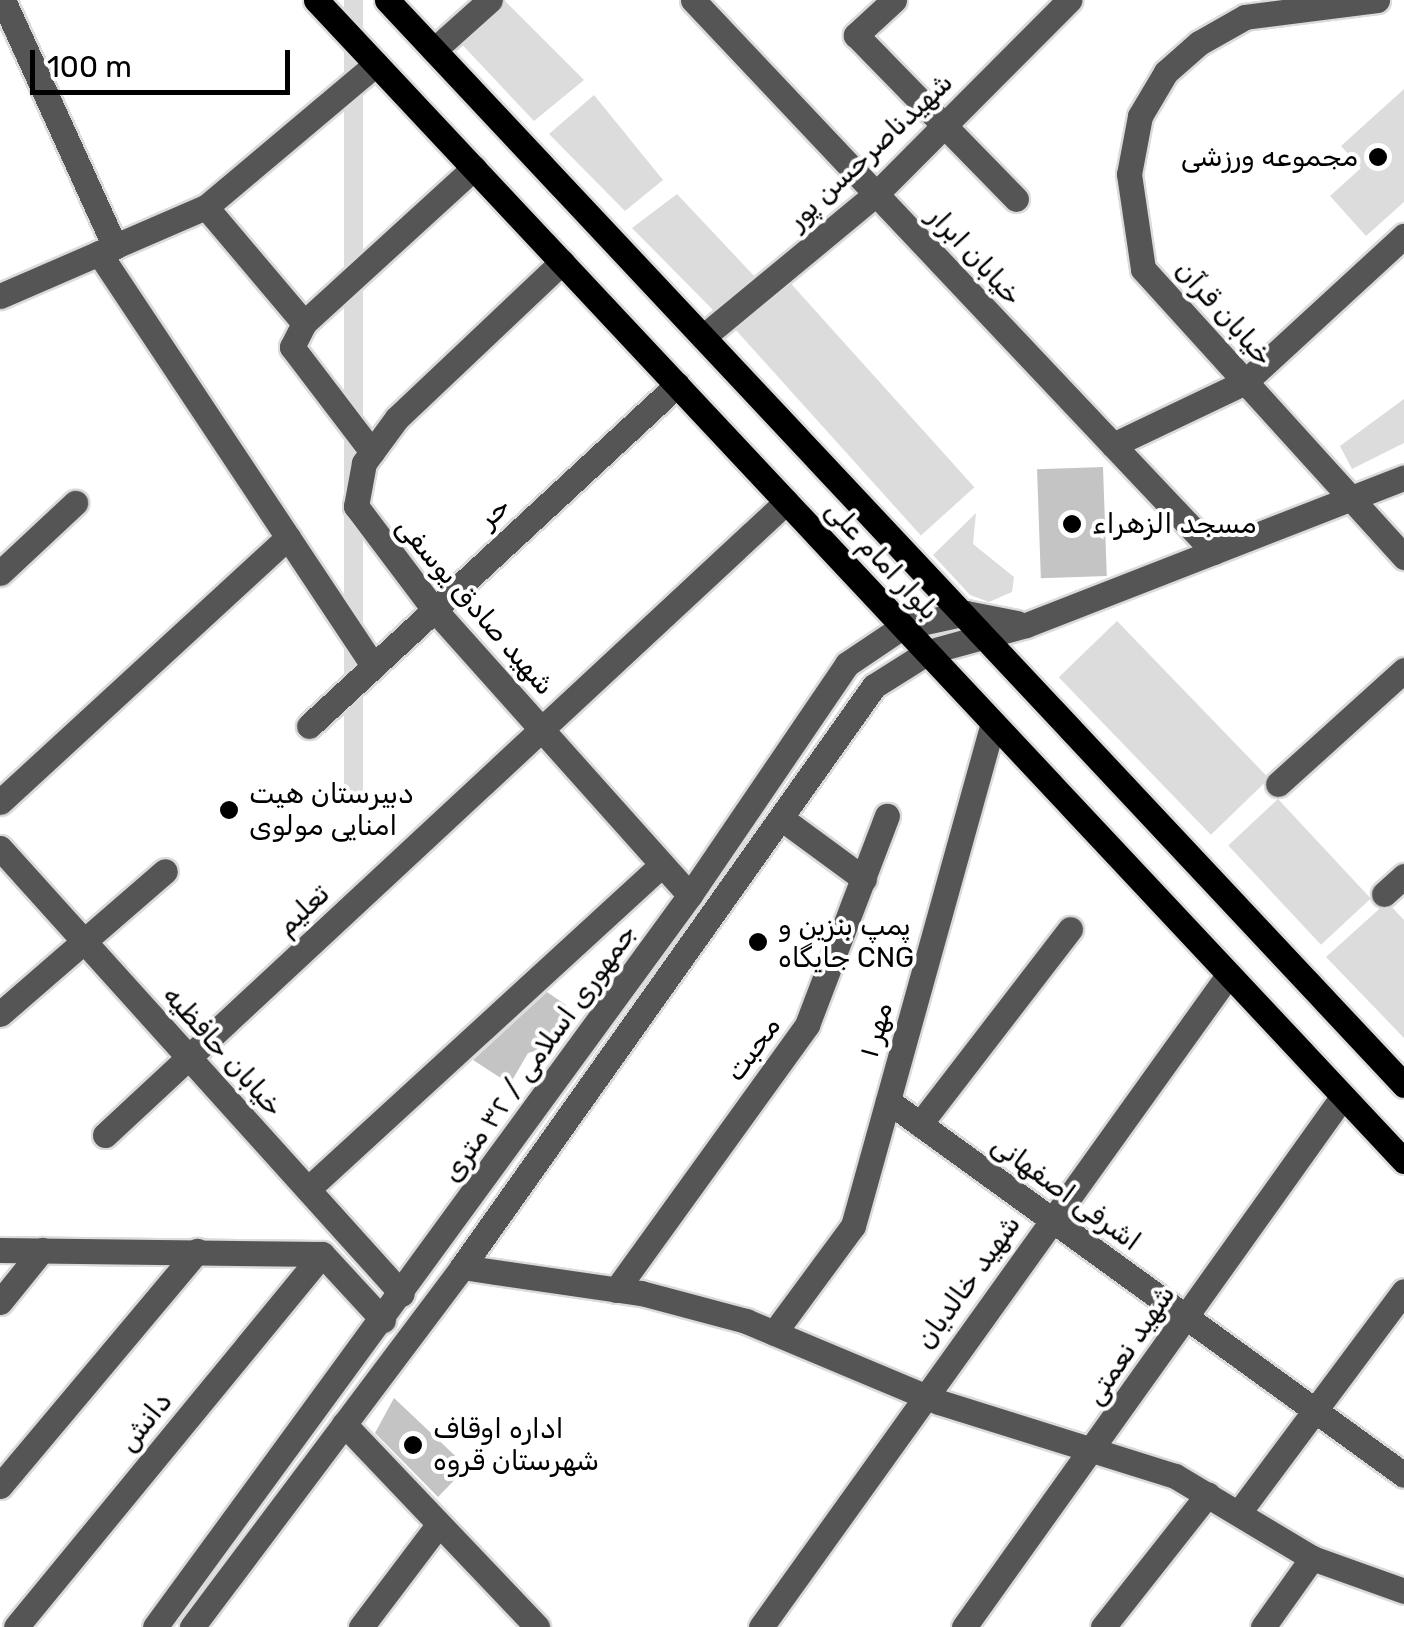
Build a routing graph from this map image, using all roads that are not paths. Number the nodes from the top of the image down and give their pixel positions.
1 (2, 0) edge
2 (316, 0) edge
3 (387, 0) edge
4 (490, 0) edge
5 (894, 0) edge
6 (1068, 0) edge
7 (1377, 0) edge
8 (696, 1) edge
9 (434, 50) junction
10 (376, 64) junction
11 (946, 124) junction
12 (474, 168) junction
13 (876, 194) junction
14 (1016, 199) dead end
15 (206, 207) junction
16 (1404, 236) edge
17 (107, 250) junction
18 (562, 262) junction
19 (0, 296) edge
20 (304, 323) junction
21 (703, 337) junction
22 (1245, 382) junction
23 (677, 385) junction
24 (1113, 445) junction
25 (372, 452) junction
26 (1404, 478) edge
27 (1350, 499) junction
28 (786, 502) junction
29 (75, 503) dead end
30 (288, 537) junction
31 (1214, 552) junction
32 (1404, 557) edge
33 (0, 573) edge
34 (433, 608) junction
35 (966, 613) junction
36 (1026, 626) junction
37 (902, 627) junction
38 (987, 634) junction
39 (928, 652) junction
40 (373, 665) junction
41 (1404, 670) edge
42 (993, 722) junction
43 (309, 726) dead end
44 (542, 730) junction
45 (1278, 784) dead end
46 (0, 802) edge
47 (887, 816) dead end
48 (781, 818) junction
49 (0, 848) edge
50 (660, 866) junction
51 (165, 871) dead end
52 (1404, 876) edge
53 (864, 878) junction
54 (1384, 894) dead end
55 (690, 895) junction
56 (1070, 929) dead end
57 (84, 940) junction
58 (1228, 974) junction
59 (0, 1014) edge
60 (189, 1057) junction
61 (1404, 1085) edge
62 (1343, 1096) junction
63 (888, 1101) junction
64 (920, 1124) junction
65 (105, 1135) dead end
66 (1404, 1161) edge
67 (308, 1189) junction
68 (1051, 1219) junction
69 (0, 1250) edge
70 (42, 1250) junction
71 (197, 1251) junction
72 (322, 1254) junction
73 (462, 1266) junction
74 (616, 1290) junction
75 (1404, 1291) edge
76 (402, 1294) junction
77 (0, 1302) edge
78 (1185, 1316) junction
79 (382, 1320) junction
80 (774, 1333) junction
81 (924, 1395) junction
82 (1315, 1410) junction
83 (344, 1424) junction
84 (292, 1446) junction
85 (1098, 1446) junction
86 (315, 1463) junction
87 (1404, 1475) edge
88 (0, 1486) edge
89 (1208, 1494) junction
90 (1240, 1511) junction
91 (439, 1524) junction
92 (1312, 1558) junction
93 (1400, 1582) edge
94 (535, 1626) edge
95 (16, 1627) edge
96 (155, 1627) edge
97 (192, 1627) edge
98 (361, 1627) edge
99 (760, 1627) edge
100 (964, 1627) edge
101 (1102, 1627) edge
102 (1262, 1627) edge

1 - 17 street
2 - 10 main road, بلوار امام علی
3 - 9 main road, بلوار امام علی
4 - 9 street
5 - 11 street
6 - 11 street, شهیدناصرحسن پور
7 - 22 street, خیابان قرآن
8 - 13 street, خیابان ابرار
9 - 21 main road, بلوار امام علی
10 - 12 main road, بلوار امام علی
10 - 15 street
11 - 13 street, شهیدناصرحسن پور
11 - 14 street
12 - 18 main road, بلوار امام علی
12 - 20 street
13 - 21 street, شهیدناصرحسن پور
13 - 24 street, خیابان ابرار
15 - 17 street
15 - 20 street
16 - 22 street
17 - 19 street
17 - 30 street
18 - 23 main road, بلوار امام علی
18 - 25 street, شهید صادق یوسفی
20 - 25 street
21 - 35 main road, بلوار امام علی
22 - 24 street
22 - 27 street, خیابان قرآن
23 - 28 main road, بلوار امام علی
23 - 34 street, حر
24 - 31 street, خیابان ابرار
25 - 34 street, شهید صادق یوسفی
26 - 27 street
27 - 31 street
27 - 32 street, خیابان قرآن
28 - 37 main road, بلوار امام علی
28 - 44 street, تعلیم
29 - 33 street
30 - 40 street
30 - 46 street
31 - 36 street
34 - 40 street, حر
34 - 44 street, شهید صادق یوسفی
35 - 36 street, جمهوری اسلامی / ۳۲ متری
35 - 37 street, جمهوری اسلامی / ۳۲ متری
35 - 38 main road, بلوار امام علی
36 - 38 street
37 - 39 main road, بلوار امام علی
37 - 55 street, جمهوری اسلامی / ۳۲ متری
38 - 39 street
38 - 61 main road, بلوار امام علی
39 - 42 main road, بلوار امام علی
39 - 48 street
40 - 43 street, حر
41 - 45 street
42 - 58 main road, بلوار امام علی
42 - 63 street, مهر ۱
44 - 50 street, شهید صادق یوسفی
44 - 60 street, تعلیم
47 - 53 street, محبت
48 - 53 street
48 - 73 street
49 - 57 street, خیابان حافظیه
50 - 55 street, شهید صادق یوسفی
50 - 67 street
51 - 57 street
52 - 54 street
53 - 74 street, محبت
55 - 76 street, جمهوری اسلامی / ۳۲ متری
56 - 64 street
57 - 59 street
57 - 60 street, خیابان حافظیه
58 - 62 main road, بلوار امام علی
58 - 68 street, شهید خالدیان
60 - 65 street, تعلیم
60 - 67 street, خیابان حافظیه
62 - 66 main road, بلوار امام علی
62 - 78 street, شهید نعمتی
63 - 64 street, اشرفی اصفهانی
63 - 80 street, مهر ۱
64 - 68 street, اشرفی اصفهانی
67 - 76 street, خیابان حافظیه
68 - 78 street, اشرفی اصفهانی
68 - 81 street, شهید خالدیان
69 - 70 street
70 - 71 street
70 - 77 street
71 - 72 street
71 - 88 street
72 - 79 street
72 - 95 street, دانش
73 - 74 street
73 - 83 street
74 - 80 street
75 - 82 street
76 - 79 street, جمهوری اسلامی / ۳۲ متری
78 - 82 street, اشرفی اصفهانی
78 - 85 street, شهید نعمتی
79 - 84 street, جمهوری اسلامی / ۳۲ متری
80 - 81 street
81 - 85 street
81 - 99 street, شهید خالدیان
82 - 87 street, اشرفی اصفهانی
82 - 90 street
83 - 86 street
83 - 91 street
84 - 86 street
84 - 96 street, جمهوری اسلامی / ۳۲ متری
85 - 89 street
85 - 100 street, شهید نعمتی
86 - 97 street
89 - 90 street
89 - 101 street
90 - 92 street
91 - 94 street
91 - 98 street
92 - 93 street
92 - 102 street

